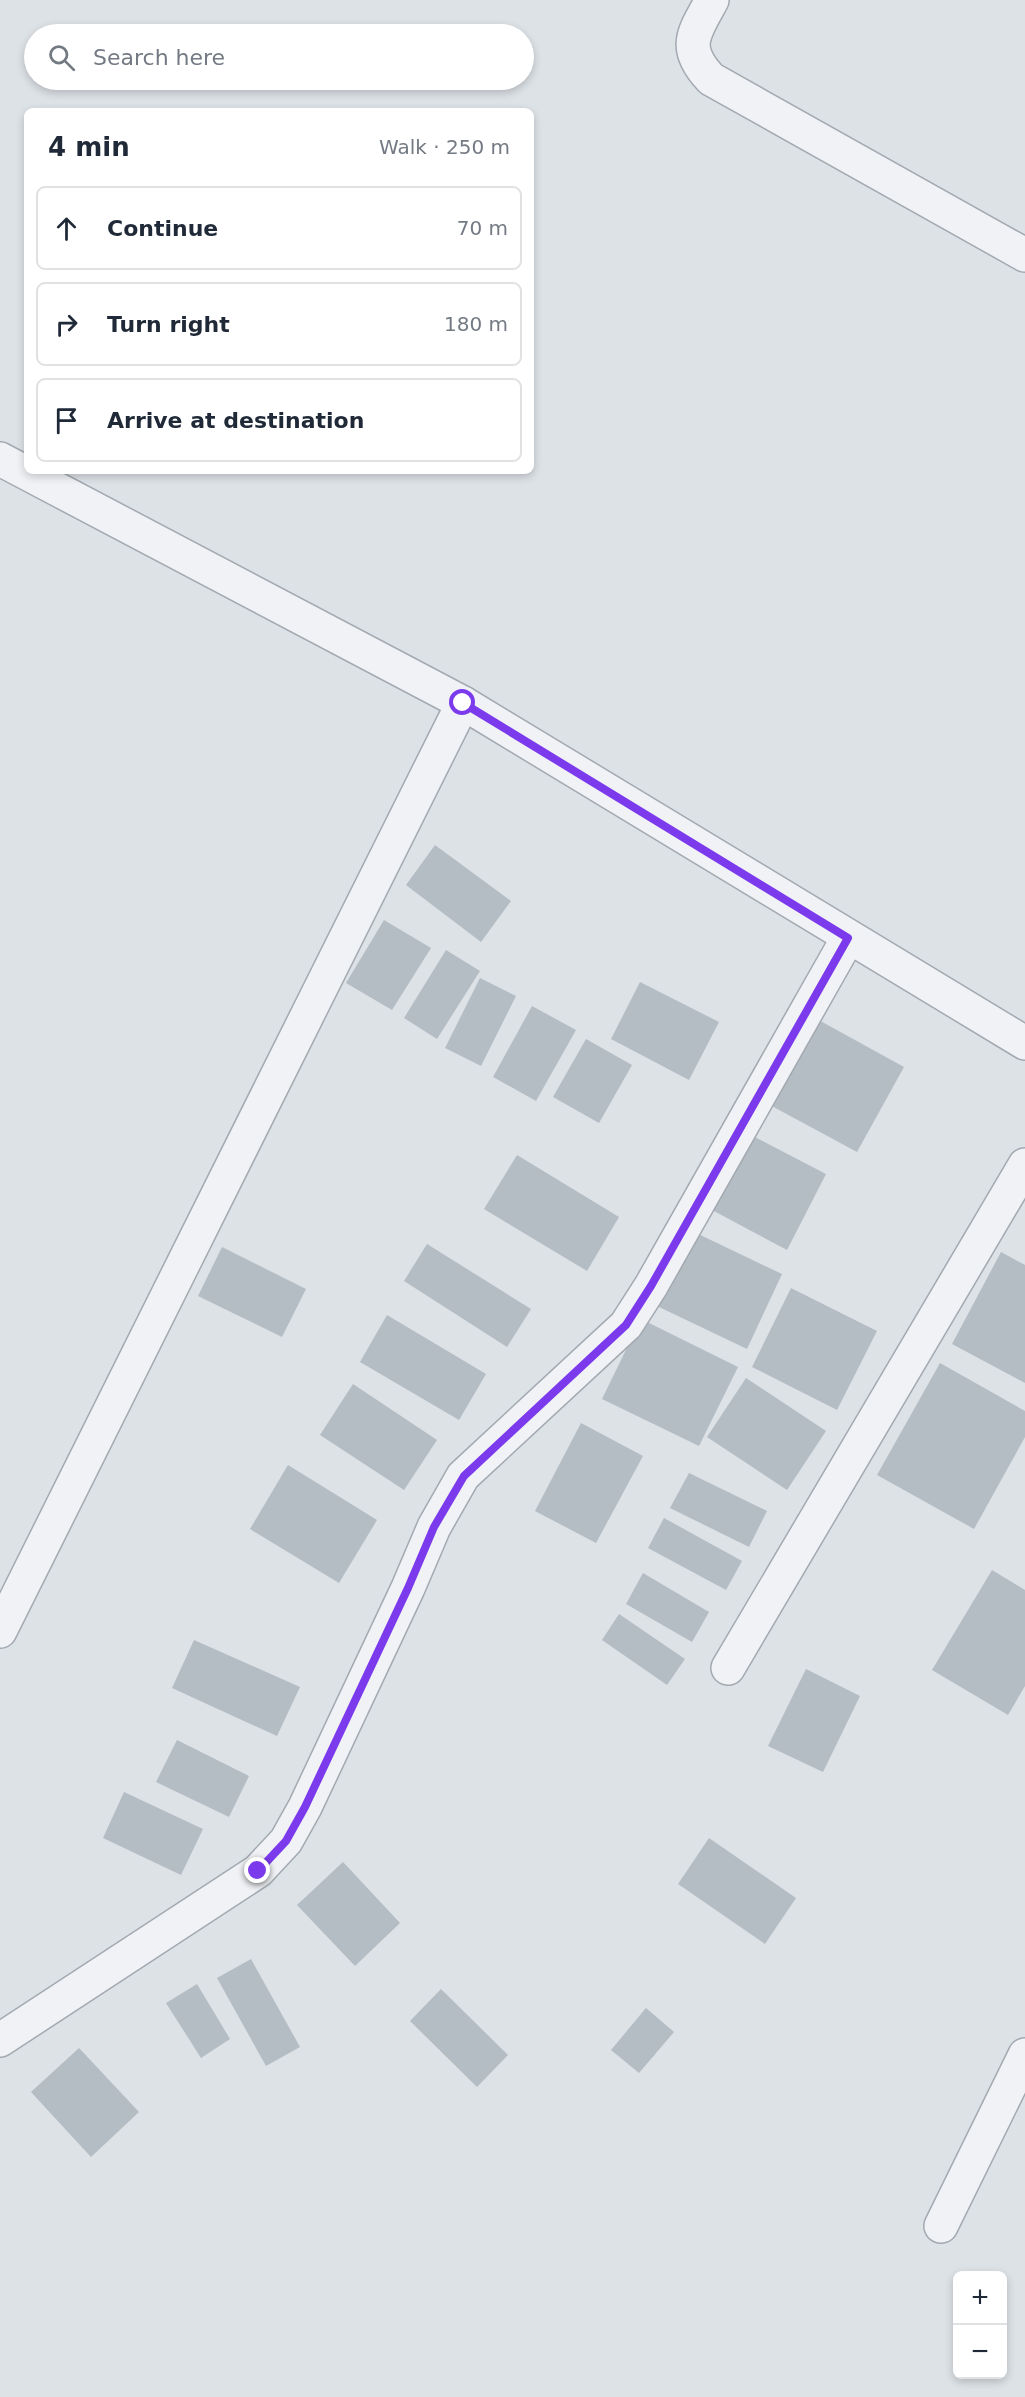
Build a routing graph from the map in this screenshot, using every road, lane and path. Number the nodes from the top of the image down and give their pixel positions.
1 (712, 0) edge
2 (1025, 255) edge
3 (0, 459) edge
4 (24, 472) edge
5 (28, 474) edge
6 (463, 703) junction
7 (848, 938) junction
8 (1025, 1043) edge
9 (1025, 1165) edge
10 (0, 1631) edge
11 (728, 1668) dead end
12 (0, 2040) edge
13 (1025, 2055) edge
14 (941, 2226) dead end

1 - 2 street
3 - 4 street
5 - 6 street
6 - 7 street
6 - 10 street
7 - 8 street
7 - 12 street
9 - 11 street
13 - 14 street

